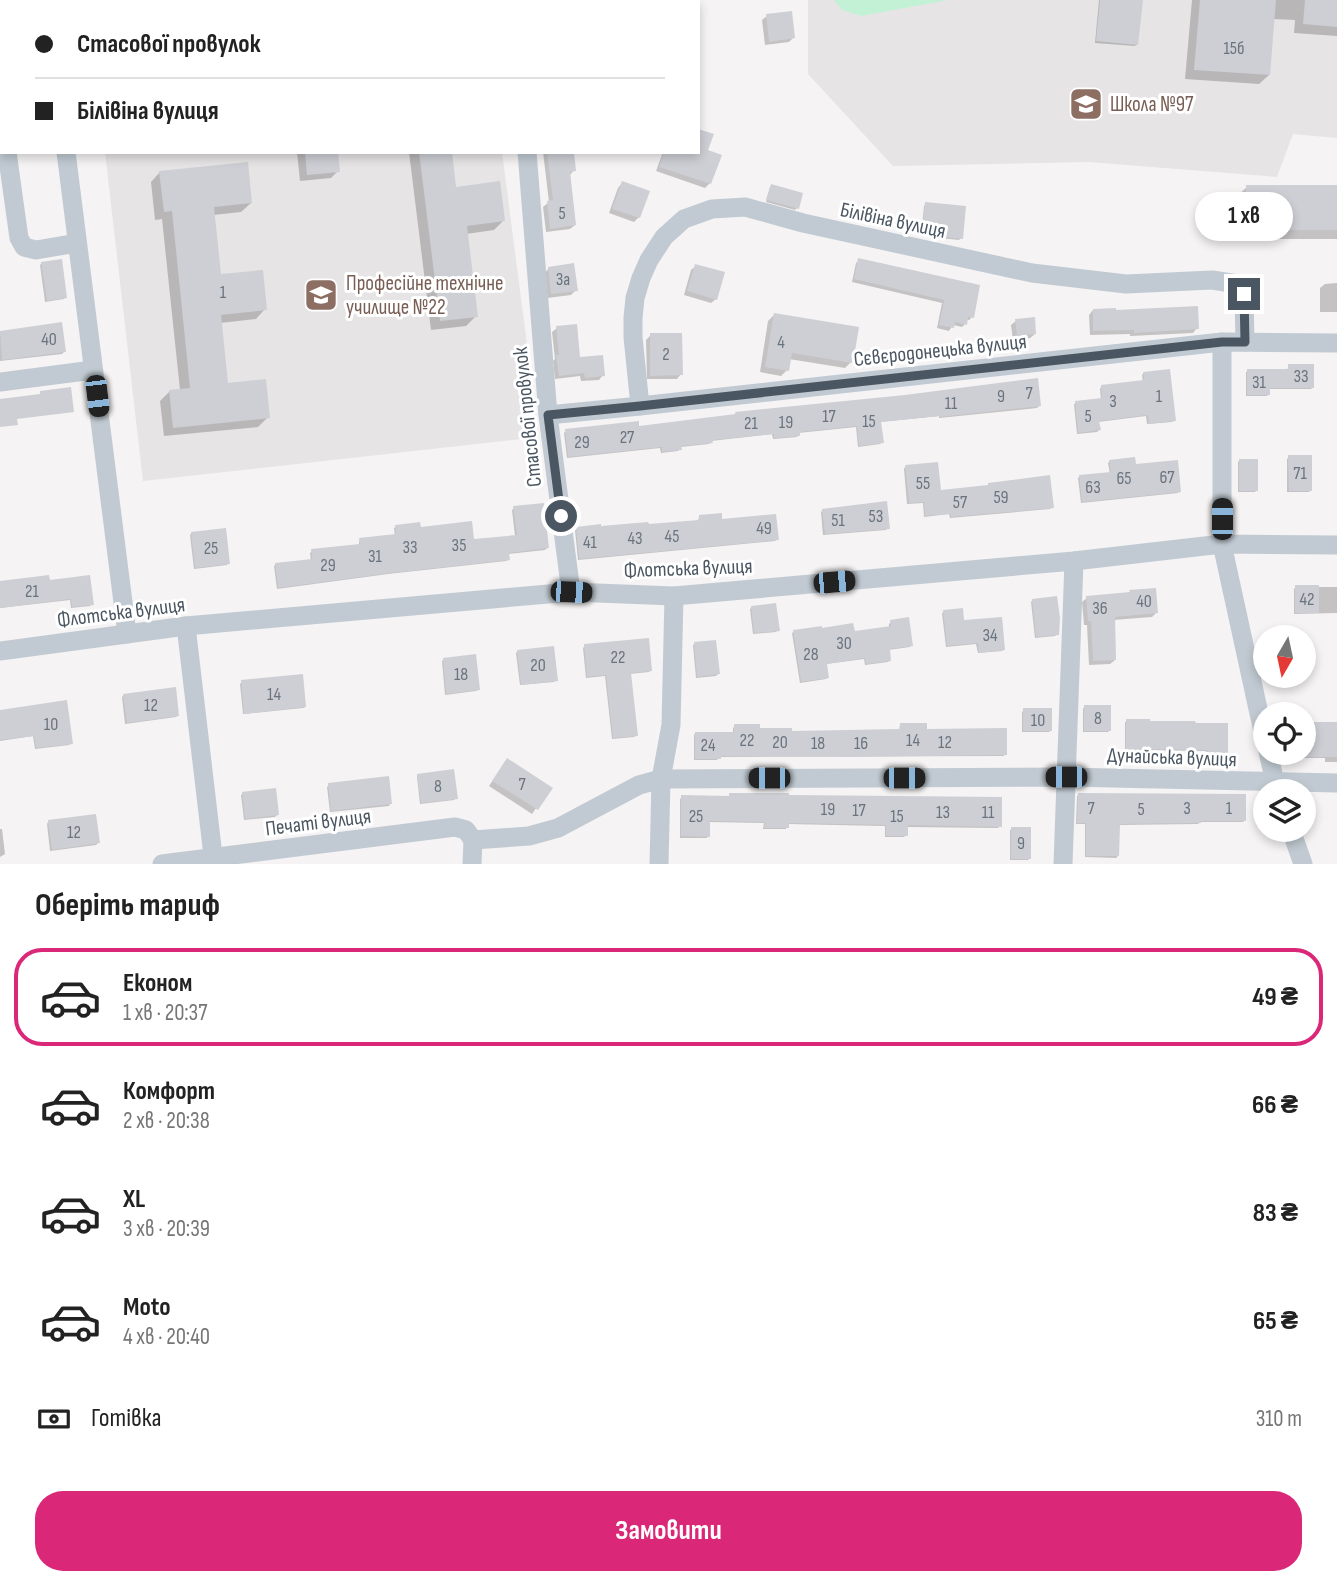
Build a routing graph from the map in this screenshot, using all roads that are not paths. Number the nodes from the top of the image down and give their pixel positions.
1 (7, 154) edge
2 (66, 154) edge
3 (527, 154) edge
4 (77, 243) junction
5 (1222, 342) junction
6 (1245, 342) junction
7 (1337, 343) edge
8 (93, 370) junction
9 (0, 382) edge
10 (640, 406) junction
11 (548, 415) junction
12 (1222, 544) junction
13 (1337, 545) edge
14 (1073, 561) junction
15 (571, 592) junction
16 (674, 596) junction
17 (186, 626) junction
18 (127, 634) junction
19 (0, 651) edge
20 (1256, 702) edge
21 (1066, 777) junction
22 (661, 779) junction
23 (1337, 783) edge
24 (1316, 784) edge
25 (1253, 786) edge
26 (473, 840) junction
27 (1295, 842) edge
28 (214, 861) edge
29 (162, 864) edge
30 (472, 864) edge
31 (659, 864) edge
32 (1063, 864) edge
33 (1303, 864) edge

1 - 4 street
2 - 4 street
3 - 11 street, Стасової провулок
4 - 8 street
5 - 6 street, Сєвєродонецька вулиця
5 - 10 street, Сєвєродонецька вулиця
5 - 12 street
6 - 7 street, Сєвєродонецька вулиця
6 - 10 street, Білівіна вулиця
8 - 9 street
8 - 18 street
10 - 11 street, Сєвєродонецька вулиця
11 - 15 street, Стасової провулок
12 - 13 street, Флотська вулиця
12 - 14 street, Флотська вулиця
12 - 20 street
14 - 16 street, Флотська вулиця
14 - 21 street
15 - 16 street, Флотська вулиця
15 - 17 street, Флотська вулиця
16 - 22 street
17 - 18 street, Флотська вулиця
17 - 28 street
18 - 19 street, Флотська вулиця
21 - 22 street, Дунайська вулиця
21 - 25 street, Дунайська вулиця
21 - 32 street
22 - 26 street, Дунайська вулиця
22 - 31 street
23 - 24 street, Дунайська вулиця
26 - 28 street, Печаті вулиця
26 - 30 street
27 - 33 street
28 - 29 street, Печаті вулиця

